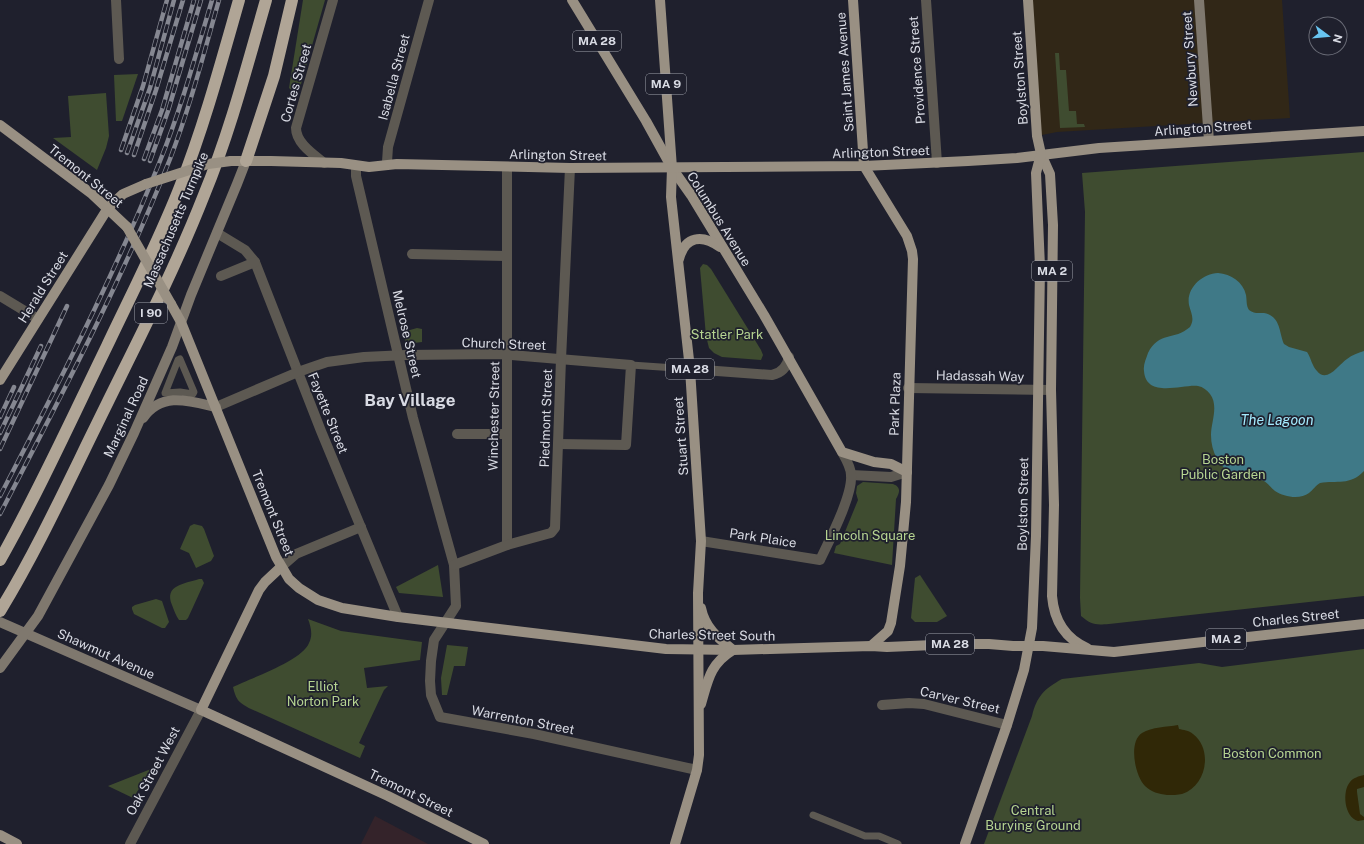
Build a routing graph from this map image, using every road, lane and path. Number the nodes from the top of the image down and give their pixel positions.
1 (116, 0) edge
2 (239, 0) edge
3 (266, 0) edge
4 (292, 0) edge
5 (333, 0) edge
6 (429, 0) edge
7 (572, 0) edge
8 (660, 0) edge
9 (853, 0) edge
10 (926, 0) edge
11 (1028, 0) edge
12 (1199, 0) edge
13 (119, 59) dead end
14 (0, 125) edge
15 (1364, 131) edge
16 (1209, 140) junction
17 (1041, 154) junction
18 (246, 161) junction
19 (387, 162) junction
20 (324, 163) junction
21 (341, 163) junction
22 (937, 163) junction
23 (397, 164) junction
24 (356, 166) junction
25 (864, 166) junction
26 (507, 167) junction
27 (570, 168) junction
28 (672, 168) junction
29 (1051, 188) junction
30 (1037, 189) junction
31 (108, 208) junction
32 (217, 233) junction
33 (723, 250) junction
34 (412, 254) dead end
35 (506, 256) junction
36 (255, 262) junction
37 (678, 262) junction
38 (221, 276) dead end
39 (0, 296) edge
40 (38, 320) junction
41 (181, 322) junction
42 (508, 354) junction
43 (398, 355) junction
44 (789, 357) junction
45 (561, 359) junction
46 (631, 365) junction
47 (690, 369) junction
48 (298, 372) junction
49 (0, 380) edge
50 (908, 388) junction
51 (1037, 389) junction
52 (165, 390) joint
53 (1051, 390) junction
54 (216, 408) junction
55 (134, 433) junction
56 (457, 434) dead end
57 (506, 434) junction
58 (558, 444) junction
59 (842, 452) junction
60 (907, 472) junction
61 (851, 475) junction
62 (361, 527) junction
63 (701, 541) junction
64 (507, 545) junction
65 (0, 560) edge
66 (454, 565) junction
67 (281, 567) junction
68 (698, 593) junction
69 (0, 611) edge
70 (398, 617) junction
71 (4, 623) edge
72 (445, 623) junction
73 (1364, 624) edge
74 (25, 633) junction
75 (871, 646) junction
76 (1028, 646) junction
77 (1088, 649) junction
78 (698, 650) junction
79 (733, 650) junction
80 (0, 668) edge
81 (882, 705) dead end
82 (201, 710) junction
83 (698, 716) junction
84 (1007, 725) junction
85 (697, 770) junction
86 (813, 815) dead end
87 (0, 835) edge
88 (17, 844) edge
89 (130, 844) edge
90 (484, 844) edge
91 (675, 844) edge
92 (898, 844) edge
93 (965, 844) edge

1 - 13 street
2 - 65 highway, Massachusetts Turnpike / I 90
3 - 69 highway, Massachusetts Turnpike / I 90
4 - 18 highway
5 - 20 street, Cortes Street
6 - 19 street, Isabella Street
7 - 28 main road, Columbus Avenue / MA 28
8 - 28 main road, Stuart Street / MA 9
9 - 25 main road, Saint James Avenue
10 - 22 street, Providence Street
11 - 17 main road, Boylston Street
12 - 16 main road, Newbury Street
14 - 31 main road, Tremont Street
15 - 16 main road, Arlington Street
16 - 17 main road, Arlington Street
17 - 22 main road, Arlington Street
17 - 29 main road, Boylston Street / MA 2
17 - 30 main road, Boylston Street
18 - 20 main road, Arlington Street
18 - 31 main road, Arlington Street, bridge
18 - 32 main road, Marginal Road
19 - 21 main road, Arlington Street
19 - 23 main road, Arlington Street
20 - 21 main road, Arlington Street
21 - 24 main road, Arlington Street
22 - 25 main road, Arlington Street
23 - 24 main road, Arlington Street
23 - 26 main road, Arlington Street
24 - 43 street, Melrose Street
25 - 28 main road, Arlington Street
25 - 50 main road, Park Plaza
26 - 27 main road, Arlington Street
26 - 35 street, Winchester Street
27 - 28 main road, Arlington Street
27 - 45 street, Piedmont Street
28 - 33 main road, Columbus Avenue
28 - 37 main road, Stuart Street / MA 28
29 - 30 main road
29 - 53 main road, Boylston Street / MA 2
30 - 51 main road, Boylston Street
31 - 40 main road, Herald Street
31 - 41 main road, Tremont Street, bridge
32 - 36 street, Fayette Street
32 - 41 main road, Marginal Road
33 - 37 main road
33 - 44 main road, Columbus Avenue
34 - 35 street
35 - 42 street, Winchester Street
36 - 38 street
36 - 48 street, Fayette Street
37 - 47 main road, Stuart Street / MA 28
39 - 40 street
40 - 49 main road, Herald Street
41 - 54 main road, Tremont Street
41 - 55 main road, Marginal Road
42 - 43 street, Church Street
42 - 45 street, Church Street
42 - 57 street, Winchester Street
43 - 48 street, Church Street
43 - 66 street, Melrose Street
44 - 47 street, Church Street
44 - 59 main road, Columbus Avenue
45 - 46 street, Church Street
45 - 58 street, Piedmont Street
46 - 47 street, Church Street
46 - 58 street
47 - 63 main road, Stuart Street / MA 28
48 - 54 street, Church Street
48 - 62 street, Fayette Street
50 - 51 street, Hadassah Way
50 - 60 main road, Park Plaza
51 - 53 street, Hadassah Way
51 - 76 main road, Boylston Street
52 - 52 street
53 - 77 main road, Boylston Street / MA 2
54 - 55 main road
54 - 67 main road, Tremont Street
55 - 74 main road, Marginal Road
56 - 57 street
57 - 64 street, Winchester Street
58 - 64 street, Piedmont Street
59 - 60 main road
59 - 61 street, Columbus Avenue
60 - 61 street
60 - 75 main road, Park Plaza
61 - 63 street, Park Plaice
62 - 67 street
62 - 70 street, Fayette Street
63 - 68 main road, Stuart Street / MA 28
64 - 66 street
66 - 72 street, Melrose Street
67 - 70 main road, Charles Street South
67 - 82 main road, Tremont Street
68 - 78 main road, Stuart Street
68 - 79 main road, MA 28
70 - 72 main road, Charles Street South
71 - 74 main road, Shawmut Avenue
72 - 78 main road, Charles Street South
72 - 85 street, Warrenton Street
73 - 77 main road, Charles Street / MA 2
74 - 80 main road, Marginal Road
74 - 82 main road, Shawmut Avenue
75 - 76 main road, Charles Street South / MA 28
75 - 79 main road, Charles Street South / MA 28
76 - 77 main road, Charles Street South / MA 28
76 - 84 main road, Boylston Street
78 - 79 main road, Charles Street South
78 - 83 main road, Stuart Street
79 - 83 main road
81 - 84 street, Carver Street
82 - 89 street, Oak Street West
82 - 90 main road, Tremont Street
83 - 85 main road, Stuart Street
84 - 93 main road, Boylston Street
85 - 91 main road, Stuart Street
86 - 92 street
87 - 88 main road

